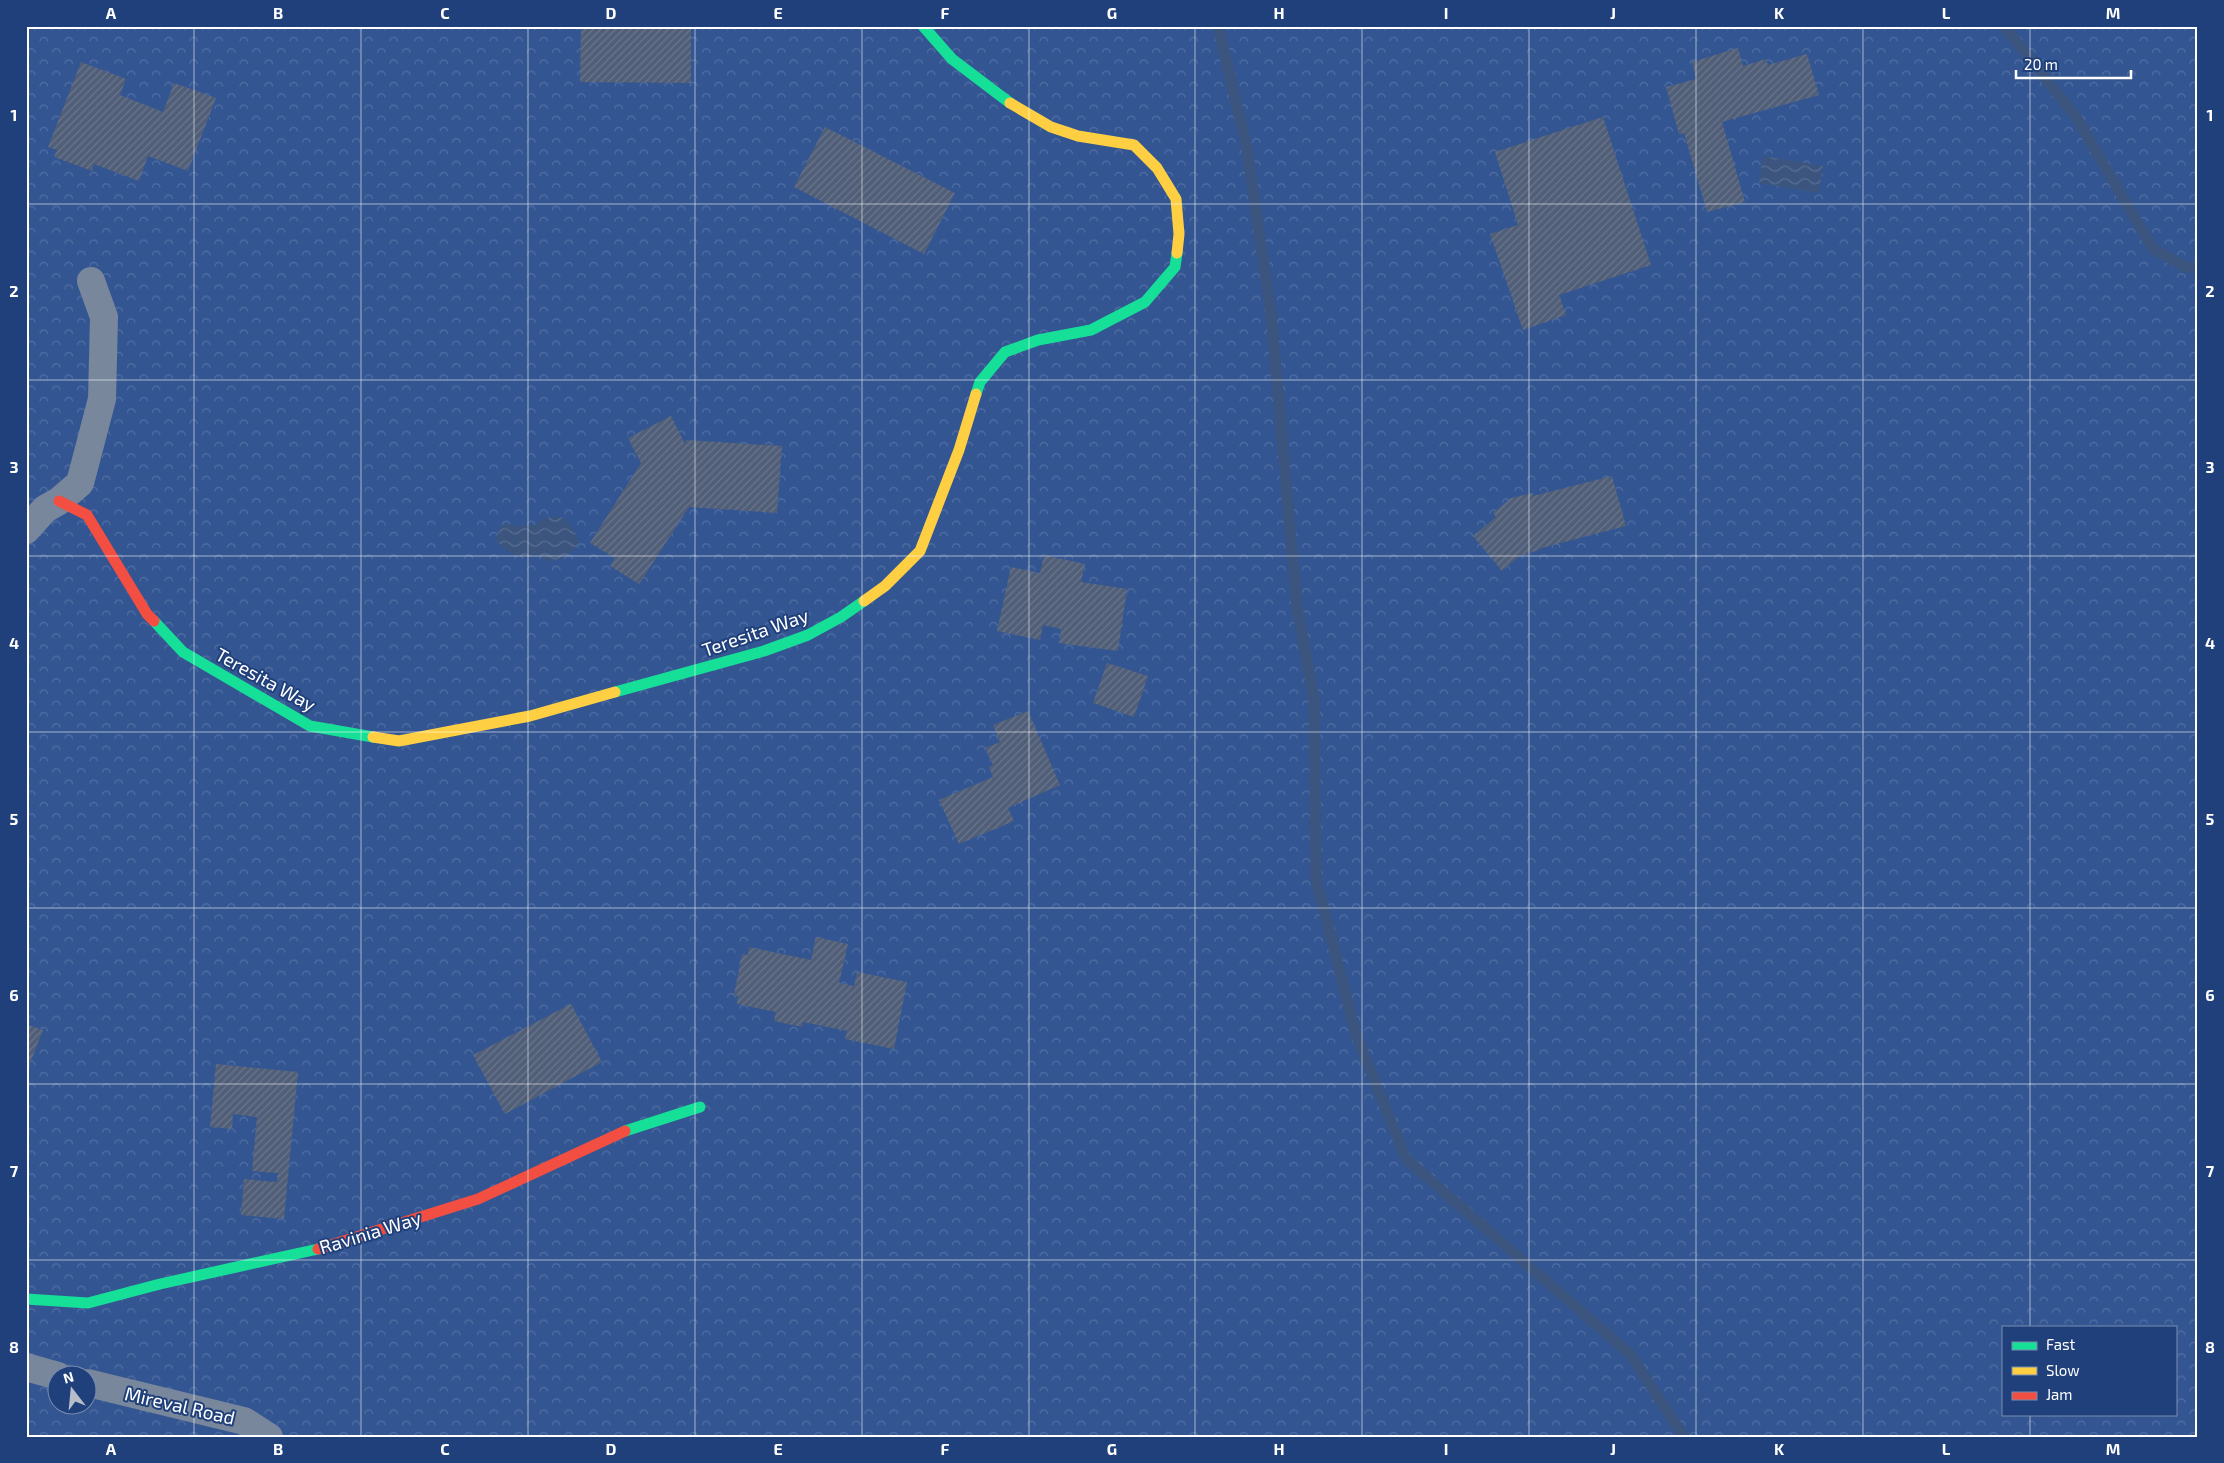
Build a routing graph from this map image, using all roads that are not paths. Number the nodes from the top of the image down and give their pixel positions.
1 (923, 26) edge
2 (91, 281) dead end
3 (59, 501) junction
4 (26, 530) edge
5 (700, 1107) dead end
6 (26, 1299) edge
7 (26, 1367) edge
8 (48, 1373) edge
9 (98, 1385) edge
10 (269, 1437) edge

1 - 3 street, Teresita Way
2 - 3 street
3 - 4 street
5 - 6 street, Ravinia Way
7 - 8 street
9 - 10 street, Mireval Road

